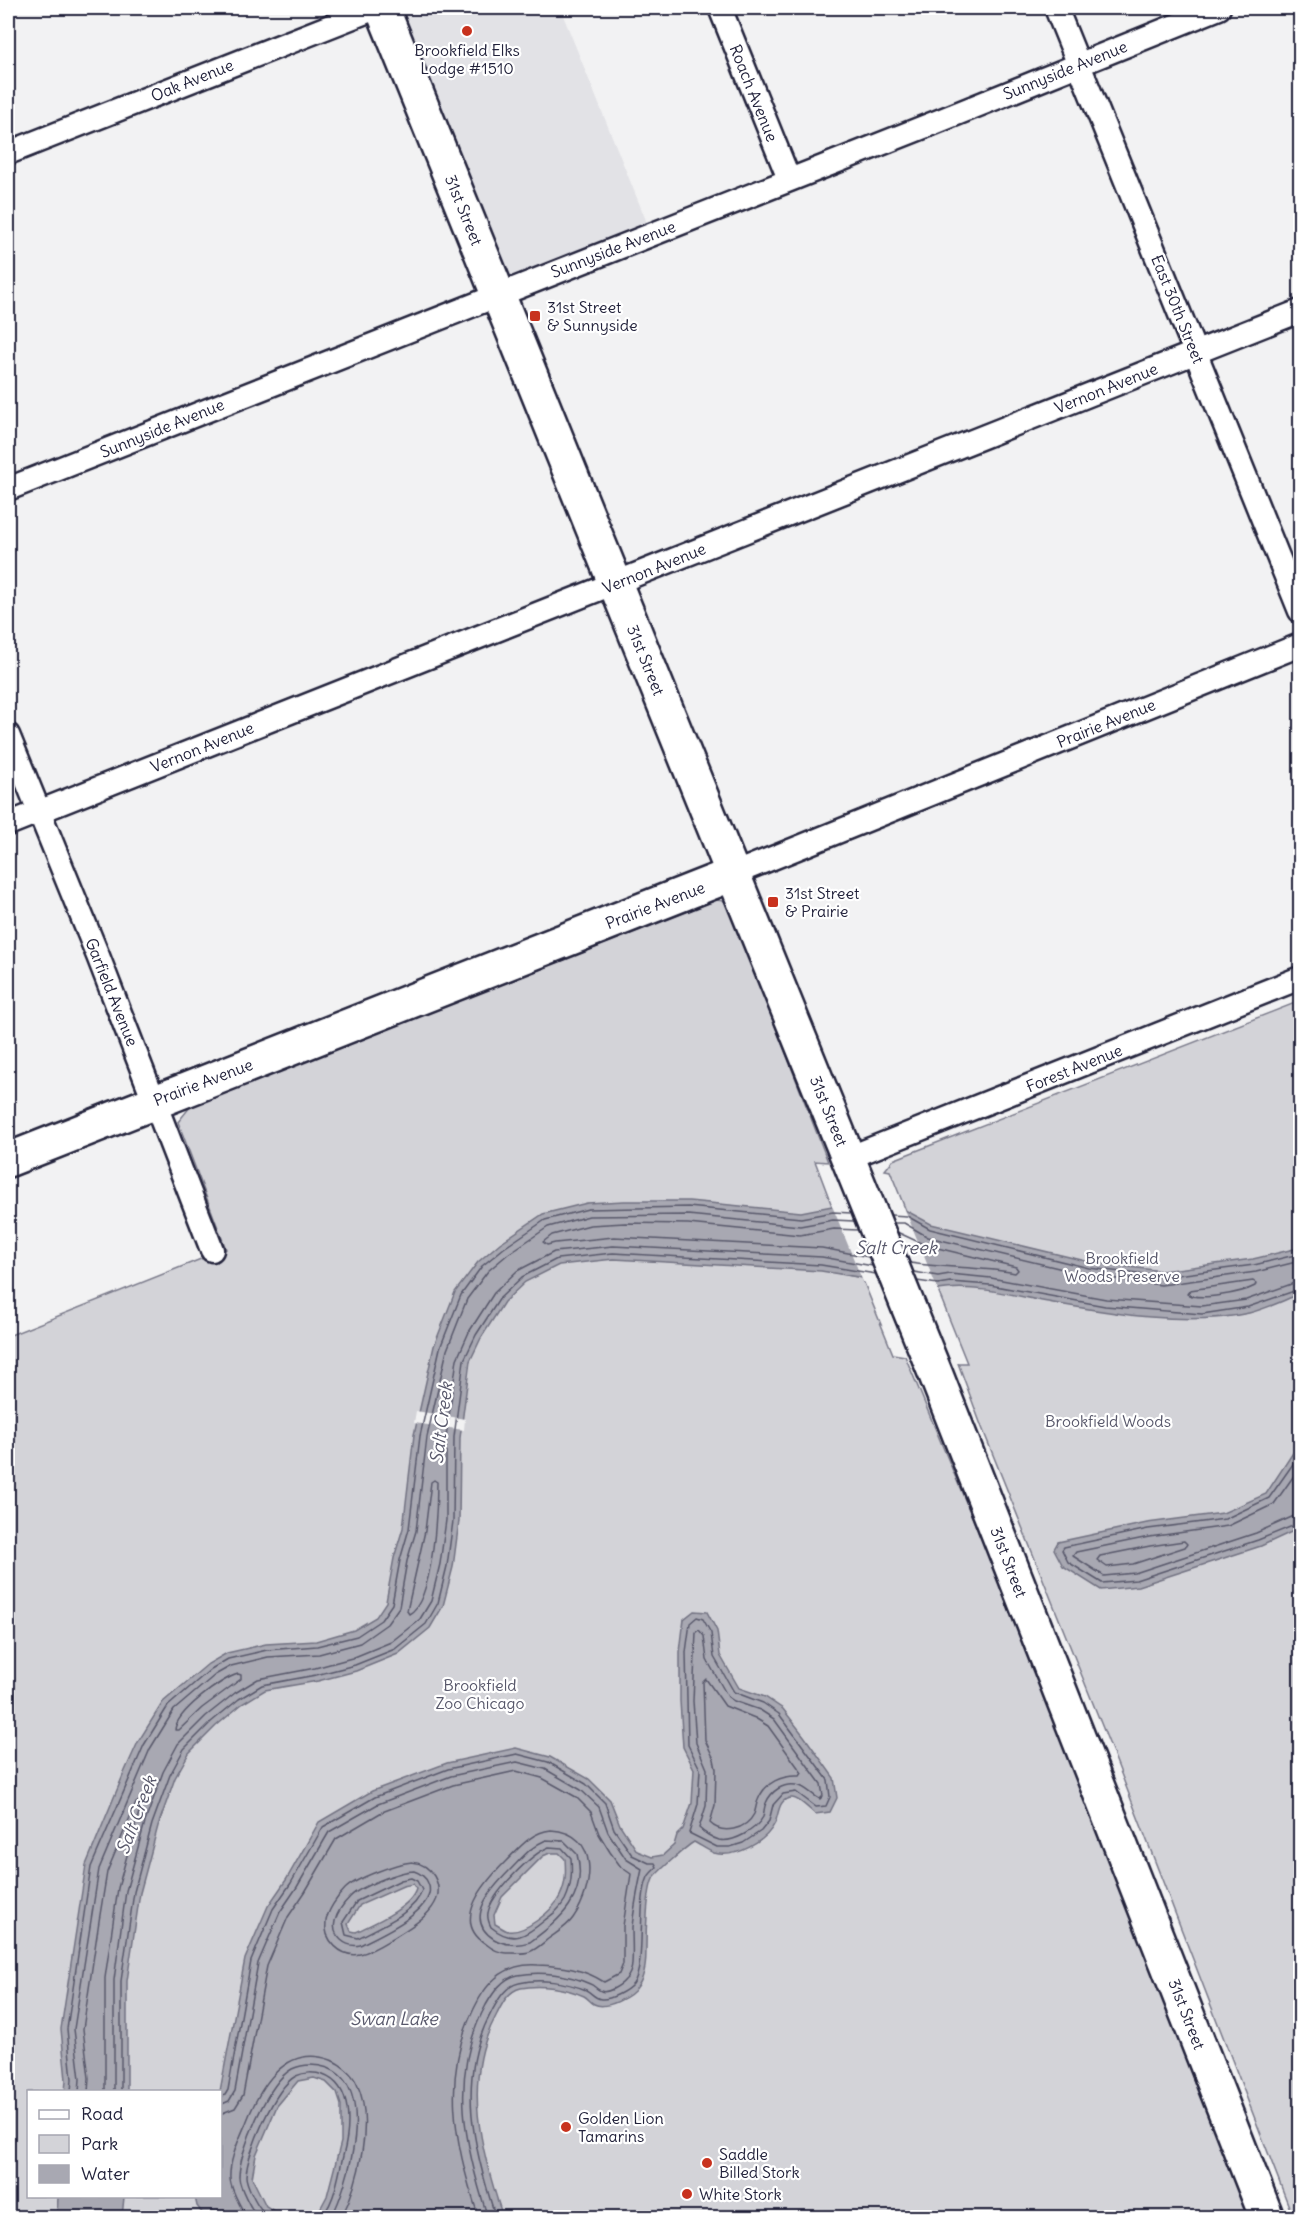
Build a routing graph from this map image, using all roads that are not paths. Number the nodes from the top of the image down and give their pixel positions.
1 (376, 8) edge
2 (382, 8) edge
3 (720, 8) edge
4 (1056, 8) edge
5 (1219, 8) edge
6 (1079, 65) junction
7 (8, 153) edge
8 (789, 179) junction
9 (498, 294) junction
10 (1300, 311) edge
11 (1196, 352) junction
12 (8, 489) edge
13 (615, 583) junction
14 (1300, 611) edge
15 (1300, 645) edge
16 (8, 735) edge
17 (39, 812) junction
18 (8, 824) edge
19 (733, 874) junction
20 (1300, 978) edge
21 (156, 1101) junction
22 (848, 1158) junction
23 (8, 1160) edge
24 (212, 1250) dead end
25 (1267, 2217) edge

1 - 7 street, Oak Avenue
2 - 9 main road, 31st Street
3 - 8 street, Roach Avenue
4 - 6 street, East 30th Street
5 - 6 street, Sunnyside Avenue
6 - 8 street, Sunnyside Avenue
6 - 11 street, East 30th Street
8 - 9 street, Sunnyside Avenue
9 - 12 street, Sunnyside Avenue
9 - 13 main road, 31st Street
10 - 11 street, Vernon Avenue
11 - 13 street, Vernon Avenue
11 - 14 street, East 30th Street
13 - 17 street, Vernon Avenue
13 - 19 main road, 31st Street
15 - 19 street, Prairie Avenue
16 - 17 street, Garfield Avenue
17 - 18 street, Vernon Avenue
17 - 21 street, Garfield Avenue
19 - 21 main road, Prairie Avenue
19 - 22 main road, 31st Street
20 - 22 street, Forest Avenue
21 - 23 main road, Prairie Avenue
21 - 24 street, Garfield Avenue
22 - 25 main road, 31st Street

